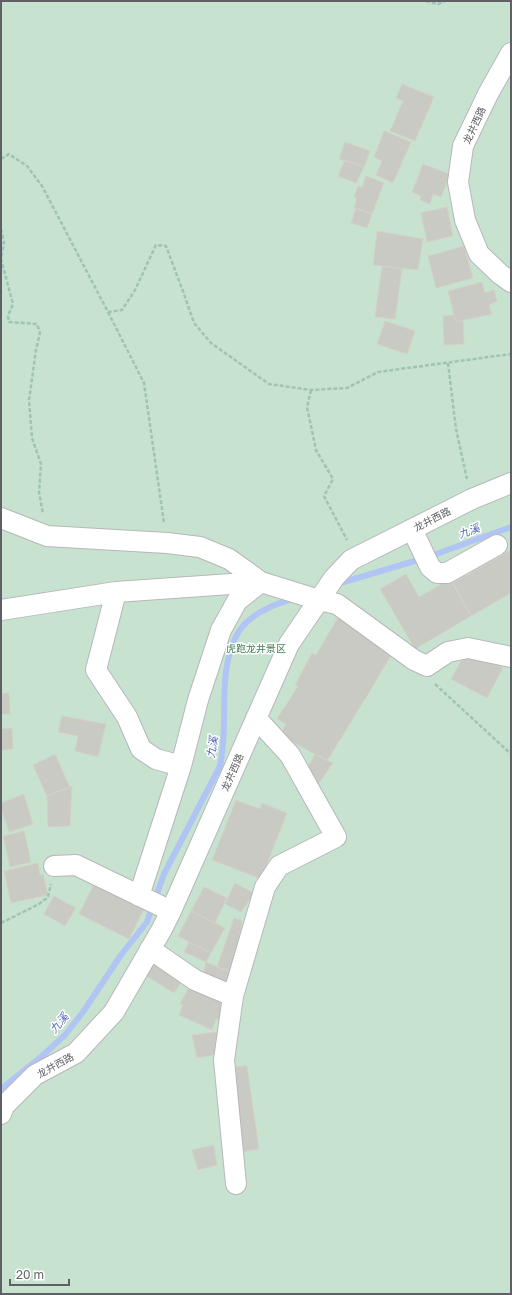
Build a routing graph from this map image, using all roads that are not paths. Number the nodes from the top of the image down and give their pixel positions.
1 (511, 53) edge
2 (511, 282) edge
3 (511, 483) edge
4 (1, 518) edge
5 (412, 529) junction
6 (497, 545) dead end
7 (261, 582) junction
8 (116, 592) junction
9 (319, 600) junction
10 (1, 610) edge
11 (511, 657) edge
12 (256, 718) junction
13 (181, 766) junction
14 (54, 866) road end
15 (139, 896) junction
16 (171, 911) junction
17 (150, 949) junction
18 (233, 996) junction
19 (1, 1114) edge
20 (236, 1184) dead end

1 - 2 street, 龙井西路
3 - 5 street, 龙井西路
4 - 7 street
5 - 6 street
5 - 9 street, 龙井西路
7 - 8 street
7 - 9 street
7 - 13 street
8 - 10 street
8 - 13 street
9 - 11 street
9 - 12 street, 龙井西路
12 - 16 street, 龙井西路
12 - 18 street
13 - 15 street
14 - 15 street
15 - 16 street
16 - 17 street, 龙井西路
17 - 18 street
17 - 19 street, 龙井西路
18 - 20 street

